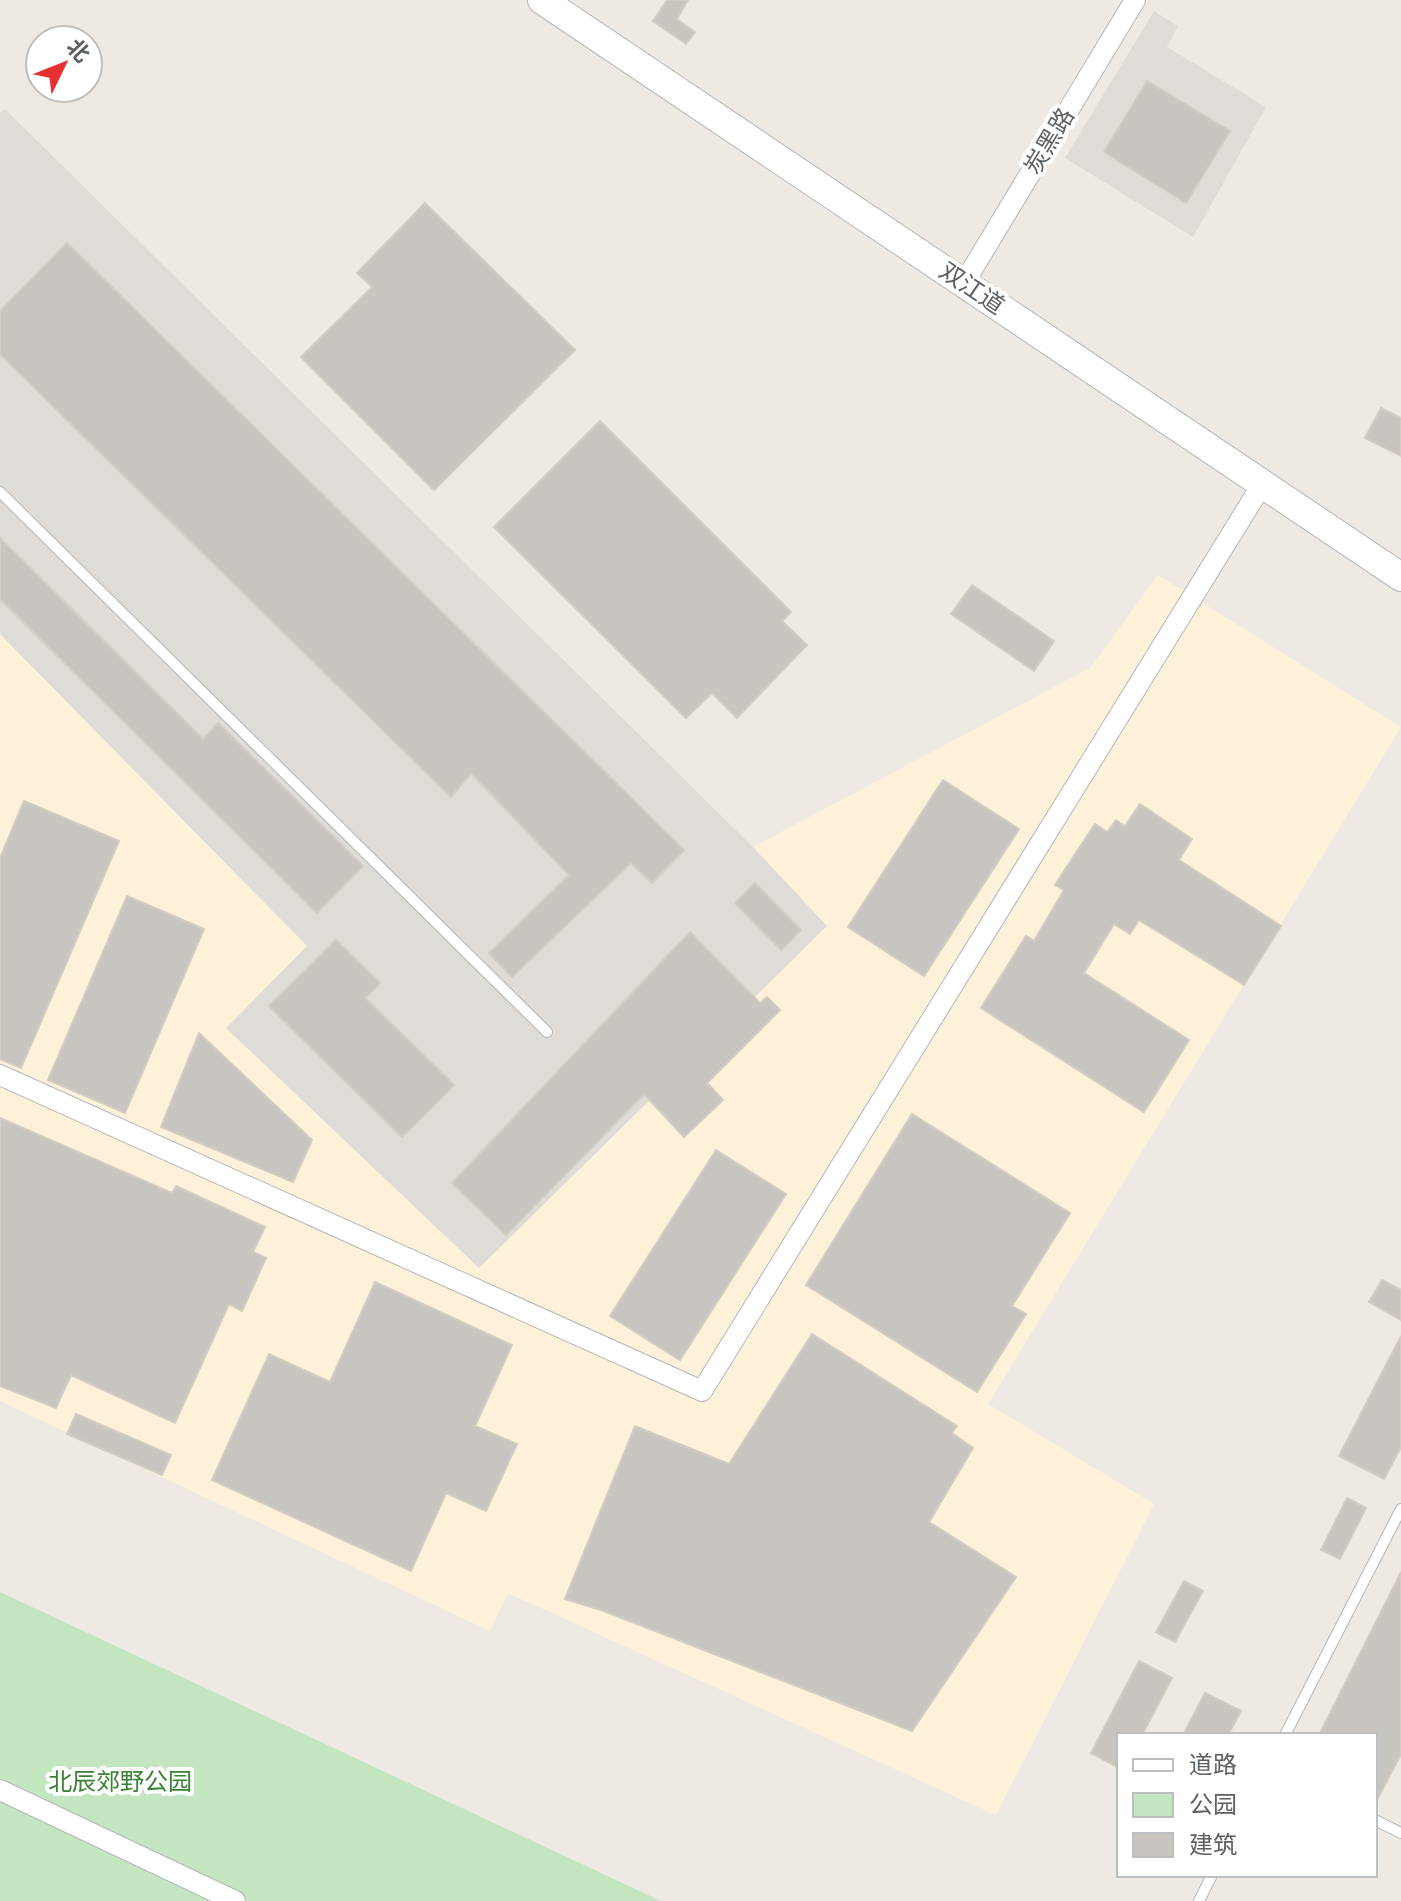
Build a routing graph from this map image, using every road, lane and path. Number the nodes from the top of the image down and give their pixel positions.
1 (542, 0) edge
2 (1135, 0) edge
3 (964, 283) junction
4 (1263, 483) junction
5 (0, 492) edge
6 (1401, 577) edge
7 (547, 1032) dead end
8 (0, 1075) edge
9 (1401, 1509) edge
10 (1286, 1733) edge
11 (0, 1790) edge
12 (1377, 1821) edge
13 (1401, 1833) edge
14 (1211, 1877) edge
15 (235, 1901) edge
16 (1199, 1901) edge

1 - 3 main road, 双江道
2 - 3 street, 炭黑路
3 - 4 main road, 双江道
4 - 6 main road, 双江道
4 - 8 street
5 - 7 lane
9 - 10 lane
11 - 15 street
12 - 13 lane
14 - 16 lane

